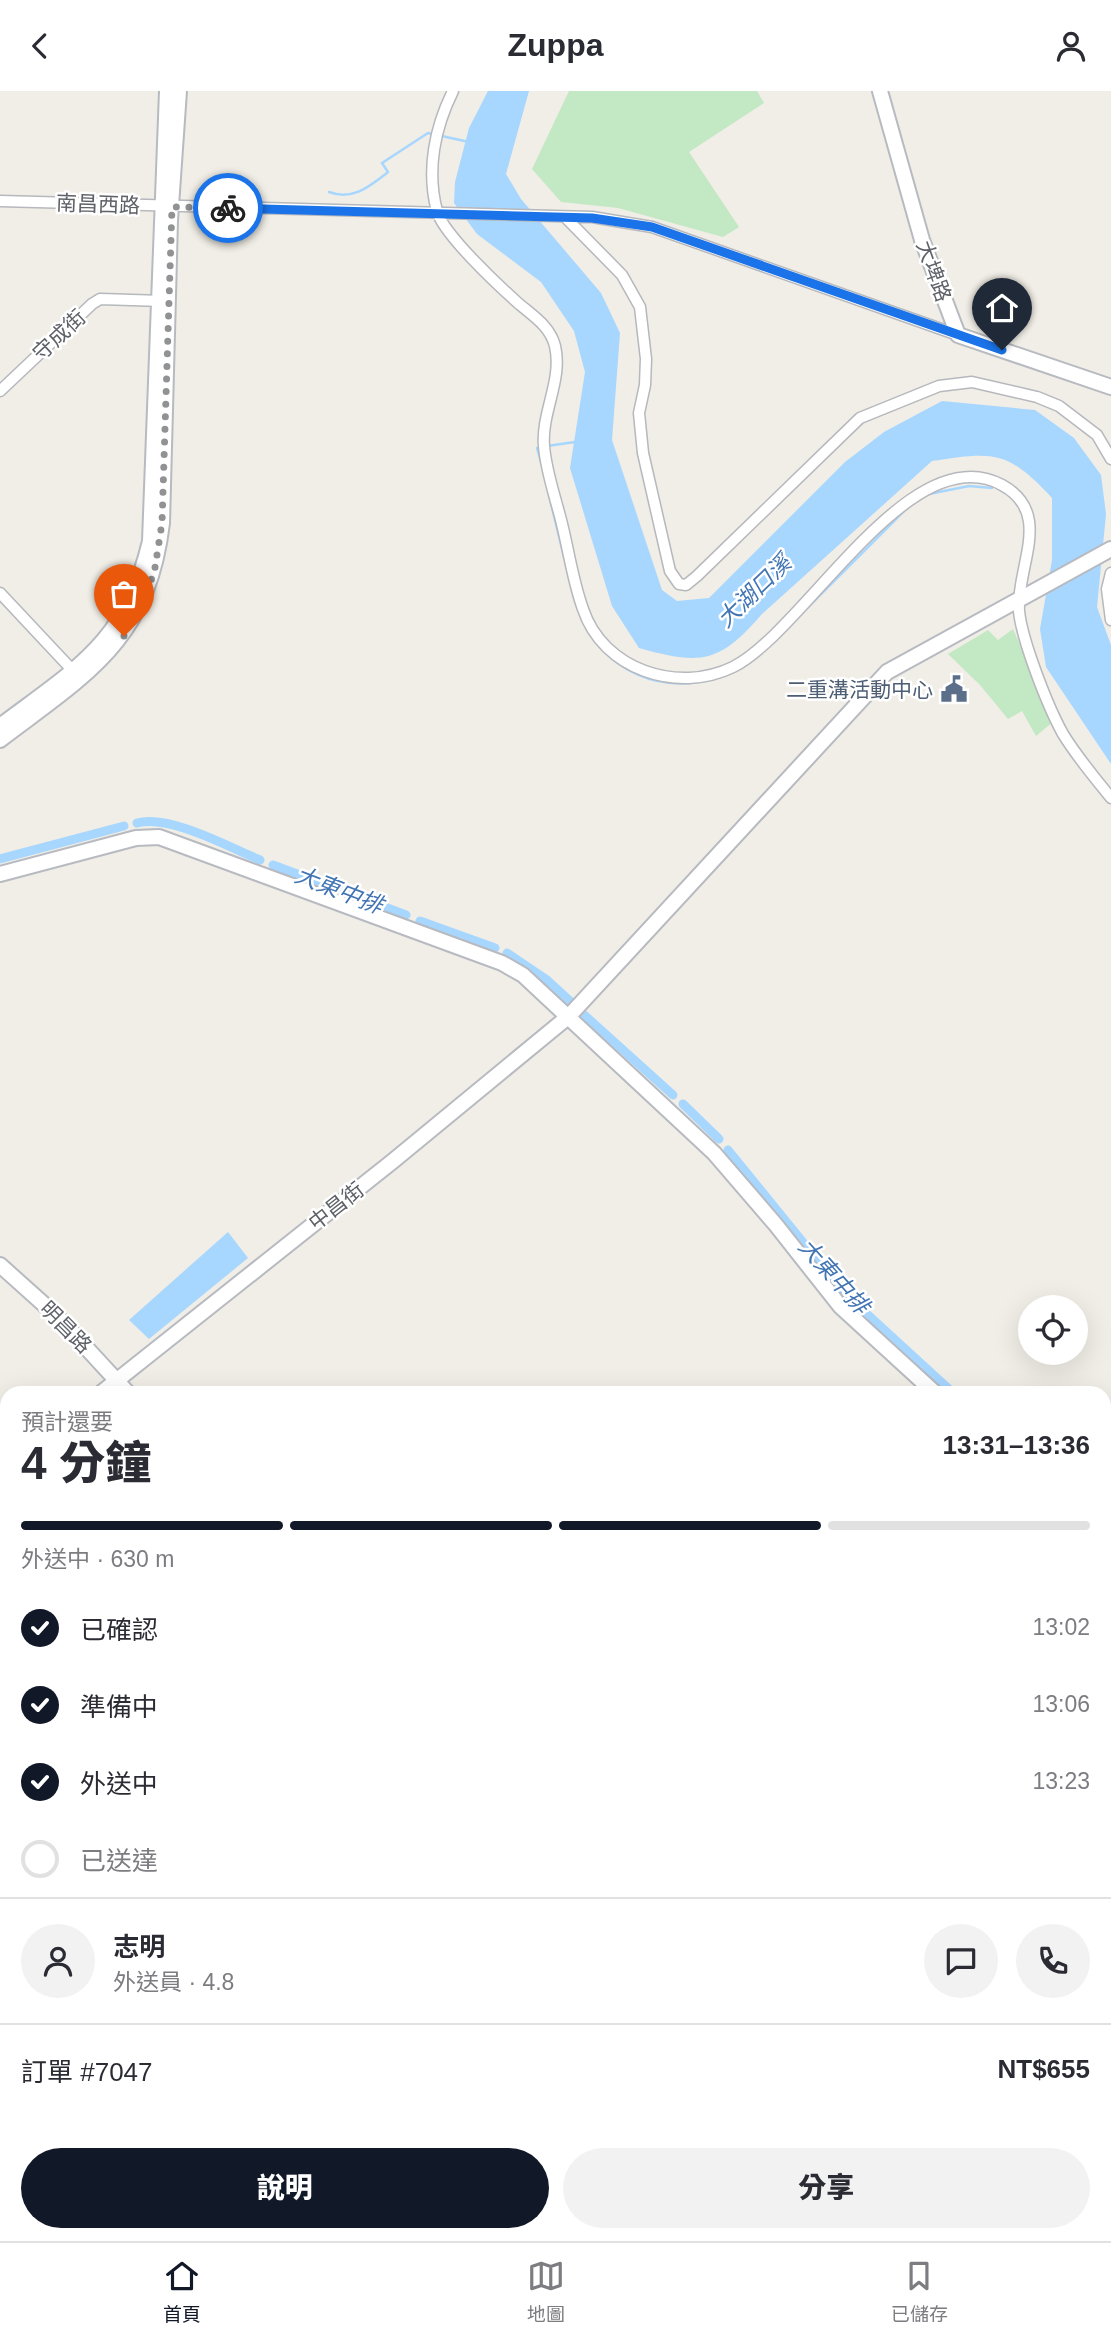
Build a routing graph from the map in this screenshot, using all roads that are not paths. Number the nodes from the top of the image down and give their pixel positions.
1 (167, 91) edge
2 (178, 91) edge
3 (453, 91) edge
4 (880, 91) edge
5 (0, 201) edge
6 (166, 206) junction
7 (442, 214) junction
8 (566, 218) junction
9 (163, 301) junction
10 (958, 335) junction
11 (1111, 387) edge
12 (0, 391) edge
13 (1111, 459) edge
14 (1109, 550) edge
15 (1111, 573) edge
16 (0, 593) edge
17 (1026, 596) junction
18 (1111, 620) edge
19 (77, 675) junction
20 (0, 726) edge
21 (0, 740) edge
22 (1111, 798) edge
23 (0, 874) edge
24 (569, 1016) junction
25 (0, 1265) edge
26 (117, 1381) junction
27 (110, 1386) edge
28 (122, 1386) edge
29 (927, 1386) edge

1 - 6 street
2 - 6 street
3 - 7 street
4 - 10 street, 大埤路
5 - 6 street, 南昌西路
6 - 7 street, 南昌西路
6 - 9 street
7 - 8 street, 南昌西路
7 - 17 street
8 - 10 street, 南昌西路
8 - 13 street
9 - 12 street, 守成街
9 - 19 street
10 - 11 street
14 - 17 street, 中昌街
15 - 18 street
16 - 19 street
17 - 22 street
17 - 24 street, 中昌街
19 - 20 street
19 - 21 street
23 - 24 street
24 - 26 street, 中昌街
24 - 29 street
25 - 26 street, 明昌路
26 - 27 street, 中昌街
26 - 28 street, 明昌路

